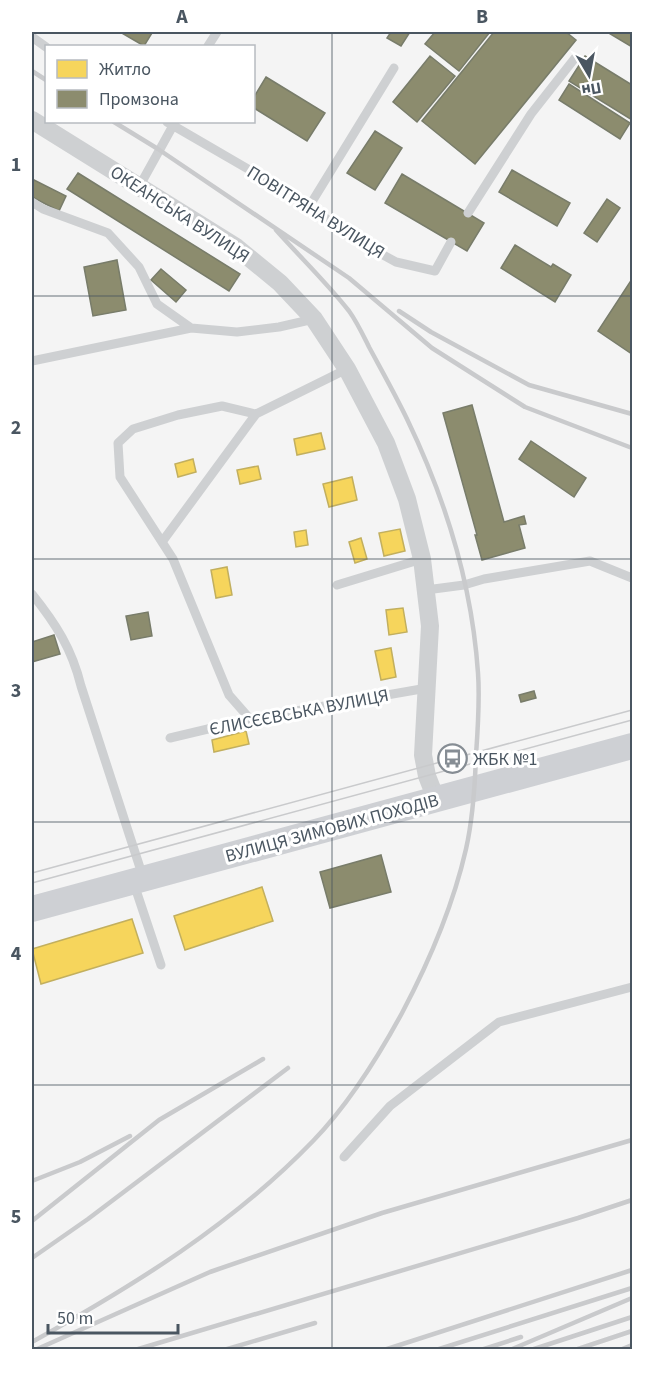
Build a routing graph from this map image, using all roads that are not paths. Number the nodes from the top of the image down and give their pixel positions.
1 (217, 32) edge
2 (32, 37) edge
3 (209, 45) edge
4 (45, 46) edge
5 (575, 58) dead end
6 (394, 68) dead end
7 (32, 120) edge
8 (171, 123) edge
9 (139, 187) junction
10 (32, 202) edge
11 (310, 205) junction
12 (468, 213) dead end
13 (451, 242) dead end
14 (314, 319) junction
15 (191, 328) junction
16 (32, 362) edge
17 (347, 369) junction
18 (256, 414) junction
19 (162, 542) junction
20 (422, 559) junction
21 (633, 578) edge
22 (337, 585) dead end
23 (426, 590) junction
24 (32, 594) edge
25 (428, 688) junction
26 (250, 719) junction
27 (170, 738) dead end
28 (633, 746) edge
29 (436, 799) junction
30 (138, 880) junction
31 (32, 909) edge
32 (161, 965) dead end
33 (633, 987) edge
34 (344, 1158) dead end

1 - 3 lane
2 - 4 lane
5 - 12 lane
6 - 11 lane
7 - 9 street, ОКЕАНСЬКА ВУЛИЦЯ
8 - 9 lane, ПОВІТРЯНА ВУЛИЦЯ
8 - 11 lane, ПОВІТРЯНА ВУЛИЦЯ
9 - 14 street, ОКЕАНСЬКА ВУЛИЦЯ
10 - 15 lane
11 - 13 lane, ПОВІТРЯНА ВУЛИЦЯ
14 - 15 lane
14 - 17 street, ОКЕАНСЬКА ВУЛИЦЯ
15 - 16 lane
17 - 18 lane
17 - 20 street, ОКЕАНСЬКА ВУЛИЦЯ
18 - 19 lane
18 - 19 lane
19 - 26 lane
20 - 22 lane
20 - 23 street, ОКЕАНСЬКА ВУЛИЦЯ
21 - 23 lane
23 - 25 street, ОКЕАНСЬКА ВУЛИЦЯ
24 - 30 lane
25 - 26 lane, ЄЛИСЄЄВСЬКА ВУЛИЦЯ
25 - 29 street, ОКЕАНСЬКА ВУЛИЦЯ
26 - 27 lane, ЄЛИСЄЄВСЬКА ВУЛИЦЯ
28 - 29 main road, ВУЛИЦЯ ЗИМОВИХ ПОХОДІВ
29 - 30 main road, ВУЛИЦЯ ЗИМОВИХ ПОХОДІВ
30 - 31 main road, ВУЛИЦЯ ЗИМОВИХ ПОХОДІВ
30 - 32 lane
33 - 34 lane

